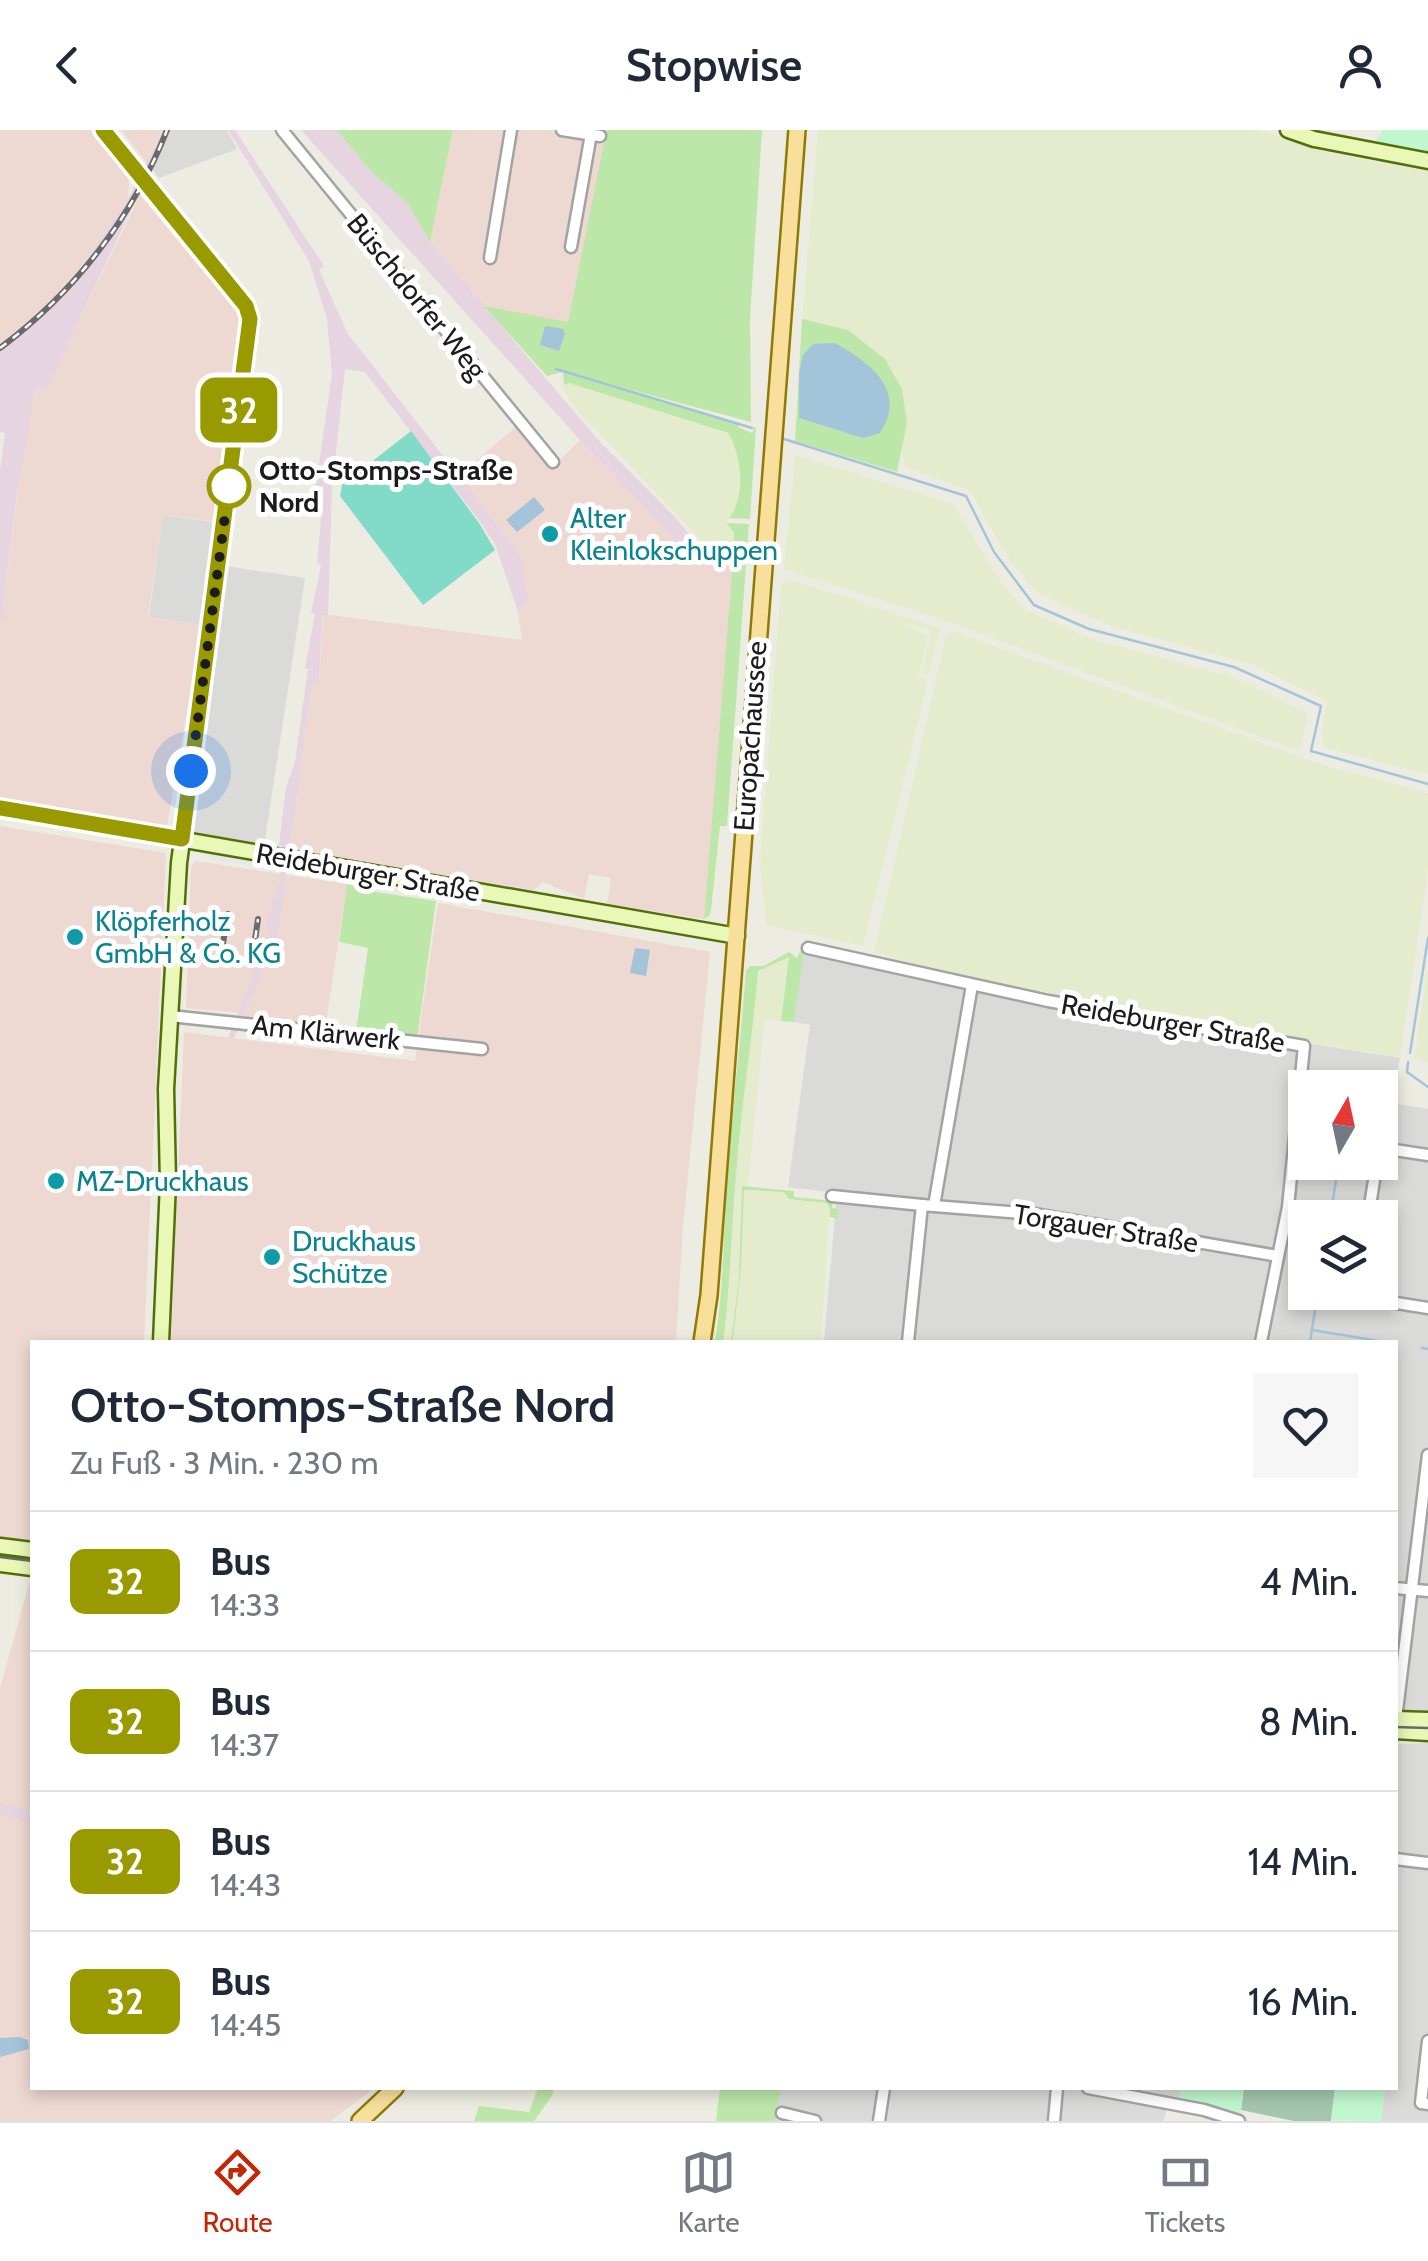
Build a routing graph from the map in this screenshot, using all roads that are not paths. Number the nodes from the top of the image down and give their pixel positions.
1 (103, 130) edge
2 (282, 130) edge
3 (511, 130) edge
4 (562, 130) edge
5 (798, 130) edge
6 (1288, 130) edge
7 (1428, 162) edge
8 (571, 247) dead end
9 (490, 258) dead end
10 (553, 462) dead end
11 (0, 808) edge
12 (182, 839) junction
13 (737, 936) junction
14 (808, 948) dead end
15 (972, 985) junction
16 (170, 1016) junction
17 (482, 1049) dead end
18 (1398, 1150) edge
19 (1428, 1155) edge
20 (832, 1196) dead end
21 (928, 1206) junction
22 (1278, 1256) junction
23 (1398, 1301) edge
24 (1428, 1308) edge
25 (161, 1340) edge
26 (702, 1340) edge
27 (908, 1340) edge
28 (1261, 1340) edge
29 (1428, 1455) edge
30 (0, 1546) edge
31 (30, 1550) edge
32 (0, 1564) edge
33 (30, 1568) edge
34 (1398, 1588) edge
35 (1410, 1589) junction
36 (1428, 1591) edge
37 (1398, 1693) edge
38 (1398, 1719) edge
39 (1428, 1720) edge
40 (1398, 1732) edge
41 (1428, 1732) edge
42 (1398, 1859) edge
43 (1428, 1862) edge
44 (1428, 2040) edge
45 (1427, 2062) edge
46 (392, 2090) edge
47 (884, 2090) edge
48 (1057, 2090) edge
49 (1099, 2090) edge
50 (1428, 2104) edge
51 (782, 2113) dead end
52 (360, 2121) edge
53 (815, 2121) edge
54 (879, 2121) edge
55 (1054, 2121) edge
56 (1239, 2121) edge

1 - 12 street
2 - 10 street, Büschdorfer Weg
3 - 9 street
4 - 8 street
5 - 13 main road, Europachaussee
6 - 7 street
11 - 12 street, Reideburger Straße
12 - 13 street, Reideburger Straße
12 - 16 street
13 - 26 main road, Europachaussee
14 - 15 street, Reideburger Straße
15 - 21 street
15 - 22 street, Reideburger Straße
16 - 17 street, Am Klärwerk
16 - 25 street
18 - 19 street
20 - 21 street, Torgauer Straße
21 - 22 street, Torgauer Straße
21 - 27 street
22 - 28 street
23 - 24 street
29 - 35 street
30 - 31 street
32 - 33 street
34 - 35 street
35 - 36 street
35 - 37 street
38 - 39 street
40 - 41 street
42 - 43 street
44 - 45 street
45 - 50 street
46 - 52 main road
47 - 54 street
48 - 55 street
49 - 56 street
51 - 53 street

